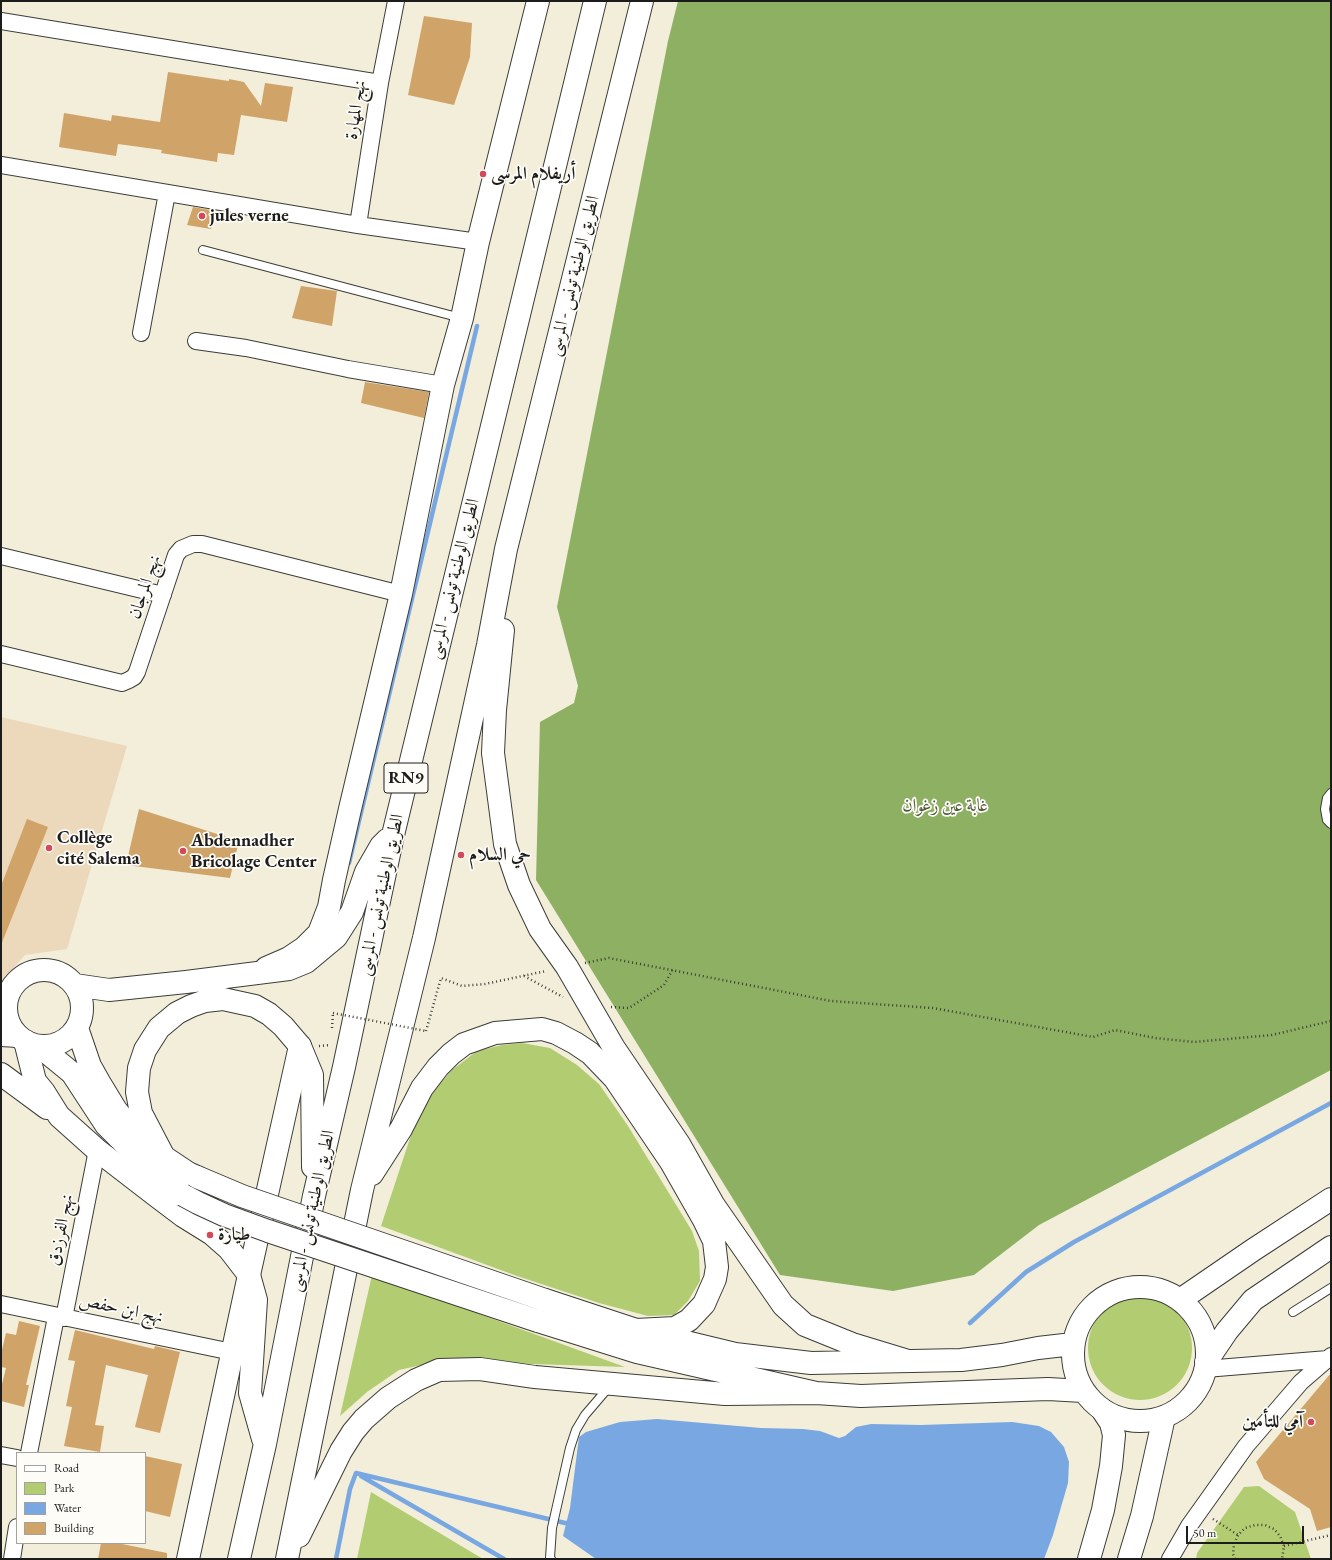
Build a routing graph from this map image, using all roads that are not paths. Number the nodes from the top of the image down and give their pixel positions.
1 (396, 1) edge
2 (538, 1) edge
3 (595, 1) edge
4 (642, 1) edge
5 (1, 21) edge
6 (380, 83) junction
7 (1, 165) edge
8 (167, 193) junction
9 (358, 225) junction
10 (478, 242) junction
11 (203, 250) dead end
12 (462, 318) junction
13 (141, 333) dead end
14 (196, 340) dead end
15 (443, 385) junction
16 (506, 549) junction
17 (1, 556) edge
18 (401, 594) junction
19 (162, 595) junction
20 (1, 654) edge
21 (1331, 793) edge
22 (1331, 824) edge
23 (392, 835) junction
24 (256, 973) junction
25 (75, 985) junction
26 (4, 1004) edge
27 (77, 1028) junction
28 (20, 1040) edge
29 (300, 1046) junction
30 (1, 1074) edge
31 (58, 1116) junction
32 (97, 1150) junction
33 (164, 1157) junction
34 (362, 1190) junction
35 (314, 1196) junction
36 (1331, 1199) edge
37 (1331, 1247) edge
38 (249, 1275) junction
39 (1331, 1288) edge
40 (1180, 1300) junction
41 (1, 1304) edge
42 (1293, 1312) dead end
43 (60, 1317) junction
44 (636, 1330) junction
45 (1073, 1344) junction
46 (232, 1352) junction
47 (1330, 1358) edge
48 (908, 1361) junction
49 (1206, 1365) junction
50 (611, 1385) junction
51 (1083, 1391) junction
52 (816, 1393) junction
53 (1103, 1411) junction
54 (1164, 1417) junction
55 (265, 1444) junction
56 (29, 1452) edge
57 (1, 1455) edge
58 (16, 1458) edge
59 (16, 1533) edge
60 (287, 1558) edge
61 (12, 1559) edge
62 (188, 1559) edge
63 (239, 1559) edge
64 (551, 1559) edge
65 (1088, 1559) edge
66 (1129, 1559) edge
67 (1170, 1559) edge

1 - 6 street, نهج المهارة
2 - 10 main road
3 - 23 main road, الطريق الوطنية تونس - المرسى / RN9
4 - 16 main road, الطريق الوطنية تونس - المرسى / RN9
5 - 6 street
6 - 9 street, نهج المهارة
7 - 8 street
8 - 9 street
8 - 13 street
9 - 10 street
10 - 12 main road
11 - 12 lane
12 - 15 main road
14 - 15 street
15 - 18 main road
16 - 34 main road, الطريق الوطنية تونس - المرسى / RN9
16 - 48 main road
17 - 19 street
18 - 19 street, نهج المرجان
18 - 24 main road
19 - 20 street, نهج المرجان
21 - 22 lane
23 - 24 main road
23 - 35 main road, الطريق الوطنية تونس - المرسى / RN9
24 - 25 main road
25 - 26 main road
25 - 27 main road
26 - 28 main road
27 - 28 main road
27 - 33 main road
28 - 31 main road
28 - 52 main road, bridge
29 - 33 main road
29 - 35 main road
29 - 38 main road
30 - 31 main road
31 - 32 main road
32 - 38 main road
32 - 43 street, نهج الفرزدق
33 - 44 main road, bridge
34 - 44 main road
34 - 60 main road, الطريق الوطنية تونس - المرسى / RN9
35 - 55 main road, الطريق الوطنية تونس - المرسى / RN9
36 - 40 main road
37 - 49 main road
38 - 46 main road
38 - 55 main road
39 - 42 lane
40 - 45 main road
40 - 49 main road
41 - 43 street, نهج ابن حفص
43 - 46 street, نهج ابن حفص
43 - 56 street, نهج الفرزدق
44 - 48 main road
45 - 48 main road
45 - 51 main road
46 - 62 main road
47 - 49 street
47 - 67 street
49 - 54 main road
50 - 52 main road
50 - 60 main road
50 - 64 lane
51 - 52 main road
51 - 53 main road
53 - 54 main road
53 - 65 main road
54 - 66 main road
55 - 63 main road, الطريق الوطنية تونس - المرسى / RN9
57 - 58 street
59 - 61 street

